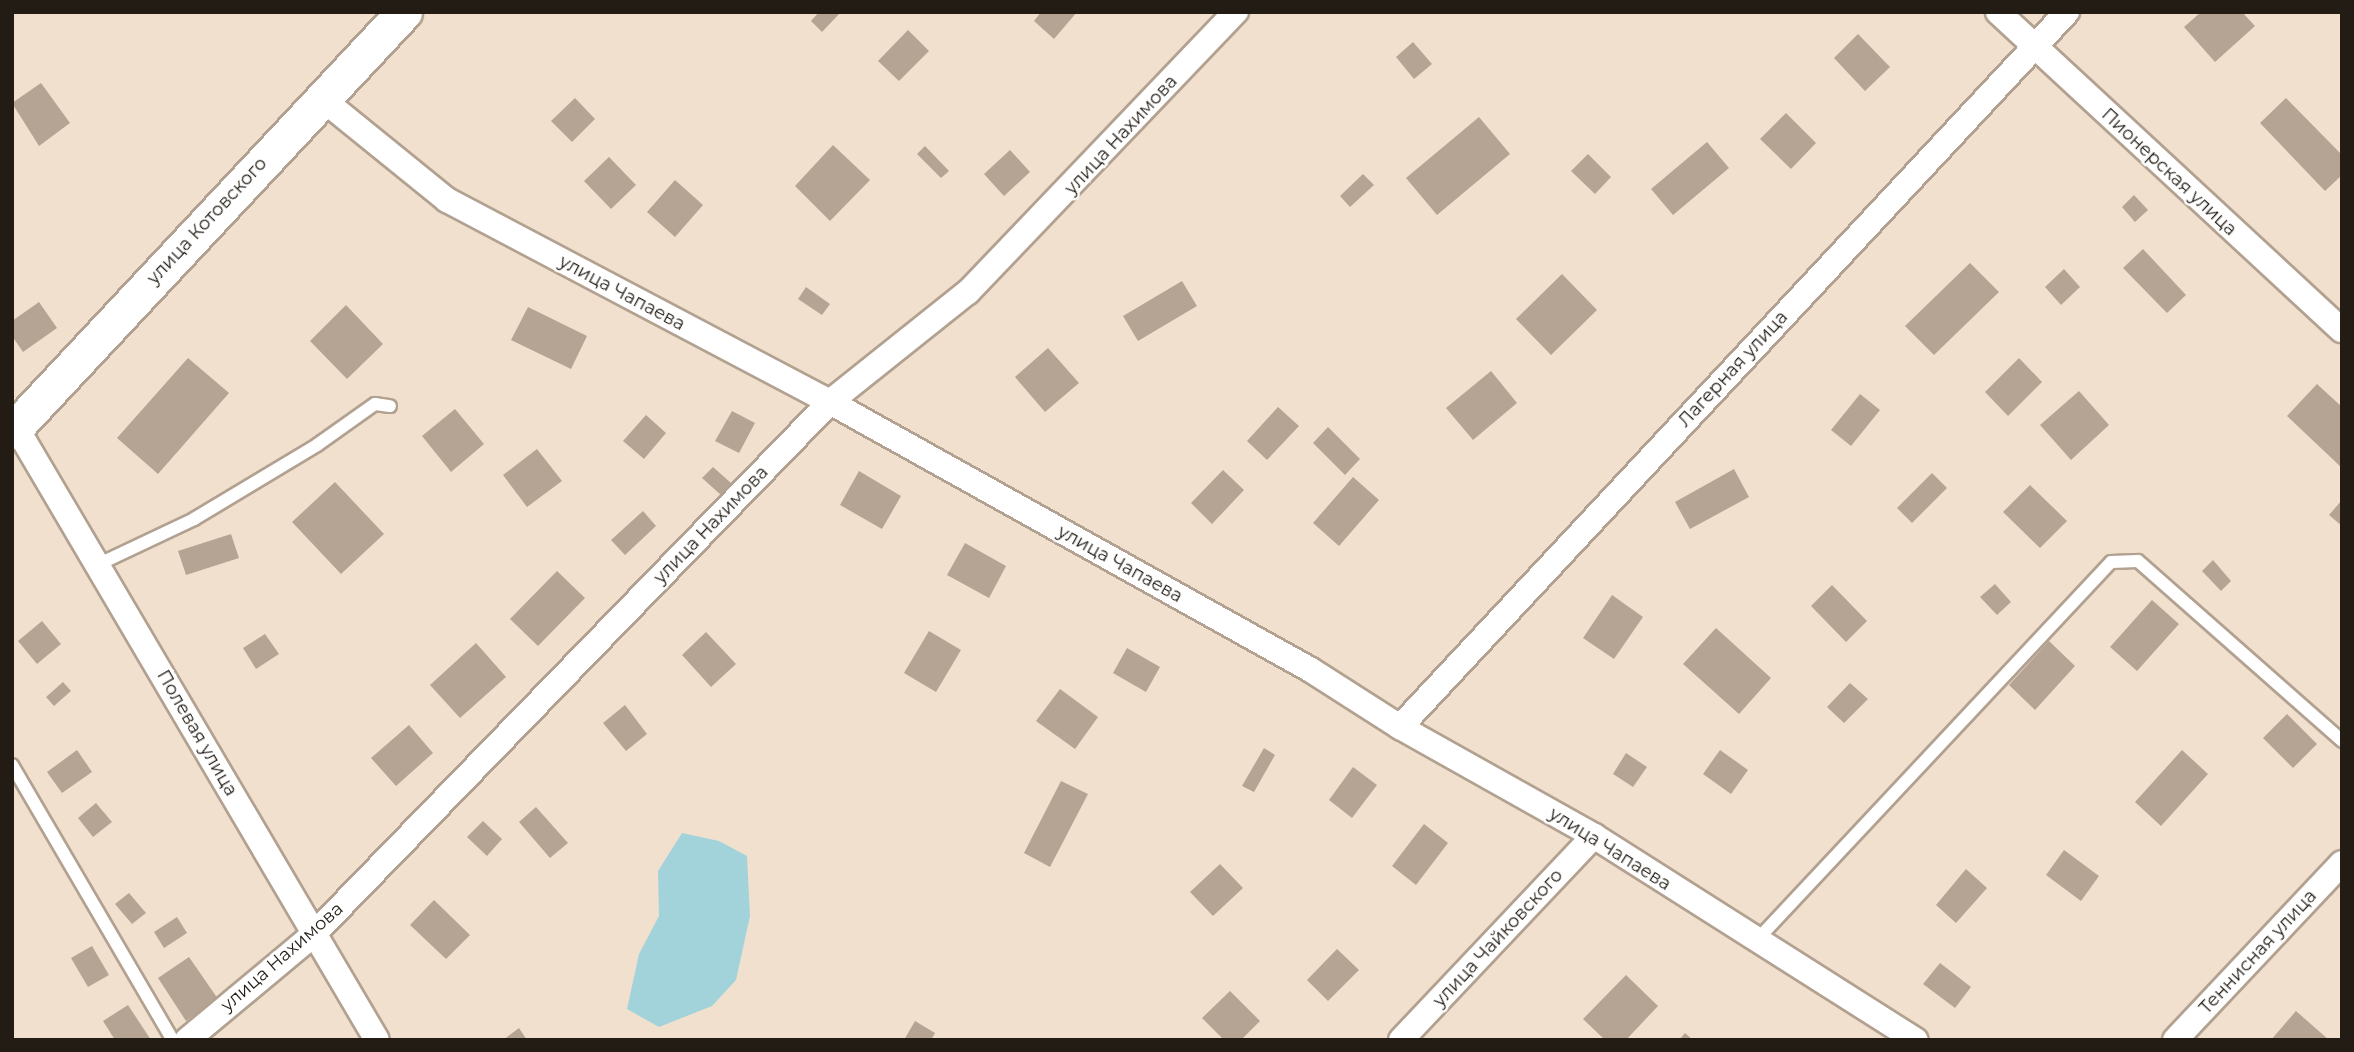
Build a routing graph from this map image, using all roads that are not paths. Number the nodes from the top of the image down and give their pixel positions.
1 (404, 12) edge
2 (1237, 12) edge
3 (1998, 12) edge
4 (2067, 12) edge
5 (2032, 47) junction
6 (321, 98) junction
7 (2342, 330) edge
8 (830, 402) junction
9 (390, 406) dead end
10 (14, 427) edge
11 (99, 564) junction
12 (1400, 727) junction
13 (2342, 741) edge
14 (12, 765) edge
15 (1594, 836) junction
16 (2342, 863) edge
17 (313, 935) junction
18 (1756, 941) junction
19 (173, 1040) edge
20 (187, 1040) edge
21 (377, 1040) edge
22 (1401, 1040) edge
23 (1916, 1040) edge
24 (2175, 1040) edge

1 - 6 main road, улица Котовского
2 - 8 street, улица Нахимова
3 - 5 street, Пионерская улица
4 - 5 street, Лагерная улица
5 - 7 street, Пионерская улица
5 - 12 street, Лагерная улица
6 - 8 street, улица Чапаева
6 - 10 main road, улица Котовского
8 - 12 street, улица Чапаева
8 - 17 street, улица Нахимова
9 - 11 lane
10 - 11 street, Полевая улица
11 - 17 street, Полевая улица
12 - 15 street, улица Чапаева
13 - 18 lane
14 - 19 lane
15 - 18 street, улица Чапаева
15 - 22 street, улица Чайковского
16 - 24 street, Теннисная улица
17 - 20 street, улица Нахимова
17 - 21 street, Полевая улица
18 - 23 street, улица Чапаева

